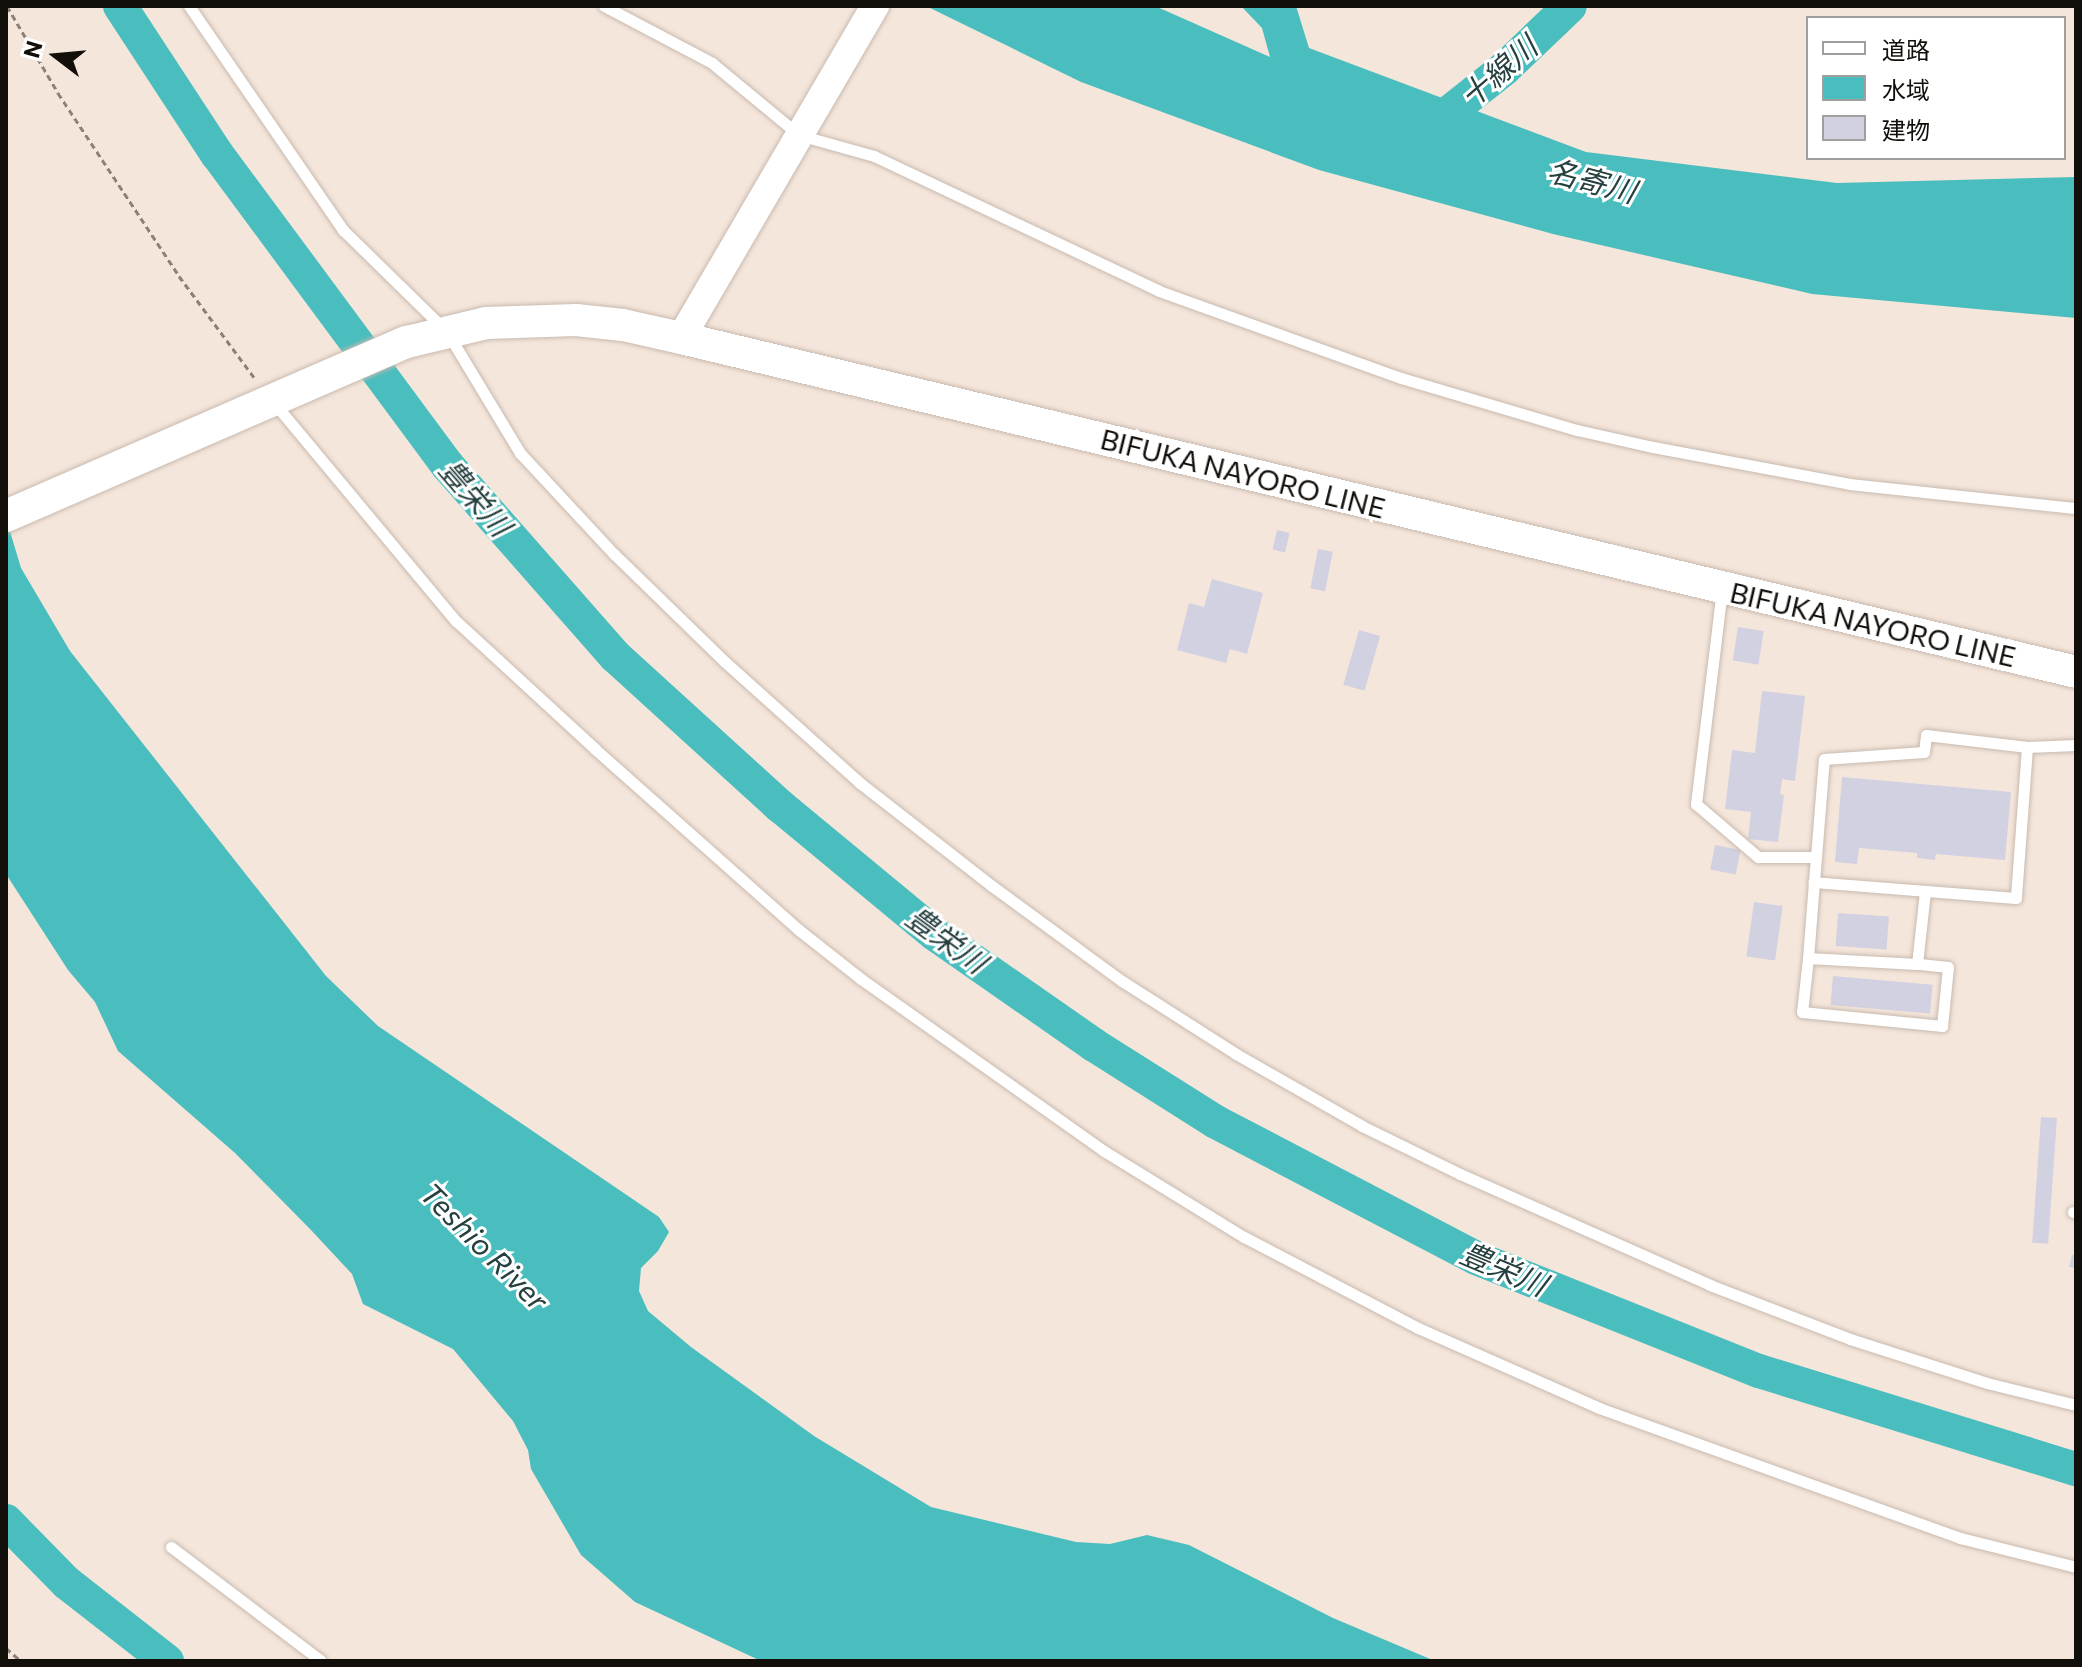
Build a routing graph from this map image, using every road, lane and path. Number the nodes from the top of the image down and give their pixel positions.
1 (7, 6) edge
2 (189, 6) edge
3 (604, 6) edge
4 (875, 6) edge
5 (799, 135) junction
6 (447, 332) junction
7 (681, 338) junction
8 (269, 400) junction
9 (2076, 508) edge
10 (6, 516) edge
11 (1722, 589) junction
12 (2076, 672) edge
13 (2076, 745) edge
14 (2027, 747) junction
15 (1815, 857) junction
16 (1814, 882) junction
17 (1925, 891) junction
18 (1808, 958) junction
19 (1917, 964) junction
20 (2076, 1405) edge
21 (171, 1547) dead end
22 (2076, 1567) edge
23 (6, 1648) edge
24 (21, 1661) edge
25 (321, 1661) edge

1 - 8 path
2 - 6 lane
3 - 5 lane
4 - 5 street
5 - 7 street
5 - 9 lane
6 - 7 main road, BIFUKA NAYORO LINE
6 - 8 main road, BIFUKA NAYORO LINE
6 - 20 lane
7 - 11 main road, BIFUKA NAYORO LINE
8 - 10 main road, BIFUKA NAYORO LINE
8 - 22 lane
11 - 12 main road, BIFUKA NAYORO LINE
11 - 15 lane
13 - 14 lane
14 - 15 lane
14 - 17 lane
15 - 16 lane
16 - 17 lane
16 - 18 lane
17 - 19 lane
18 - 19 lane
18 - 19 lane
21 - 25 lane
23 - 24 path

